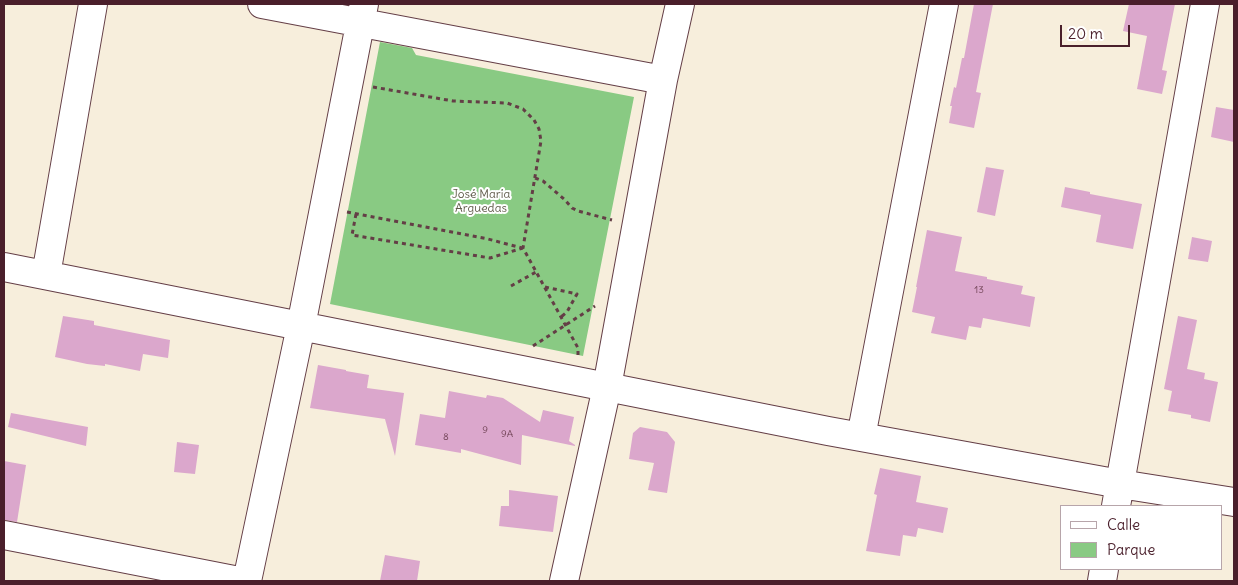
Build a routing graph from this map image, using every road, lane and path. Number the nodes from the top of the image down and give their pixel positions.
1 (93, 4) edge
2 (262, 4) edge
3 (680, 4) edge
4 (944, 4) edge
5 (1204, 4) edge
6 (362, 14) edge
7 (663, 80) junction
8 (370, 86) dead end
9 (535, 178) junction
10 (345, 212) dead end
11 (356, 214) junction
12 (610, 229) dead end
13 (523, 248) junction
14 (4, 267) edge
15 (536, 272) junction
16 (46, 275) junction
17 (511, 286) dead end
18 (544, 287) junction
19 (597, 297) dead end
20 (561, 317) junction
21 (566, 325) junction
22 (301, 326) junction
23 (530, 347) dead end
24 (578, 357) dead end
25 (607, 387) junction
26 (861, 436) junction
27 (1118, 495) edge
28 (1234, 502) edge
29 (4, 535) edge
30 (239, 581) edge
31 (247, 581) edge
32 (564, 581) edge

1 - 16 street
2 - 6 street
3 - 7 street
4 - 26 street
5 - 27 street
6 - 7 street
6 - 22 street
7 - 25 street
8 - 9 path
9 - 12 path
9 - 13 path
10 - 11 path
11 - 13 path
11 - 13 path
13 - 15 path
14 - 16 street
15 - 17 path
15 - 18 path
16 - 22 street
18 - 20 path
18 - 20 path
19 - 21 path
20 - 21 path
21 - 23 path
21 - 24 path
22 - 25 street
22 - 31 street
25 - 26 street
25 - 32 street
26 - 27 street
27 - 28 street
29 - 30 street

